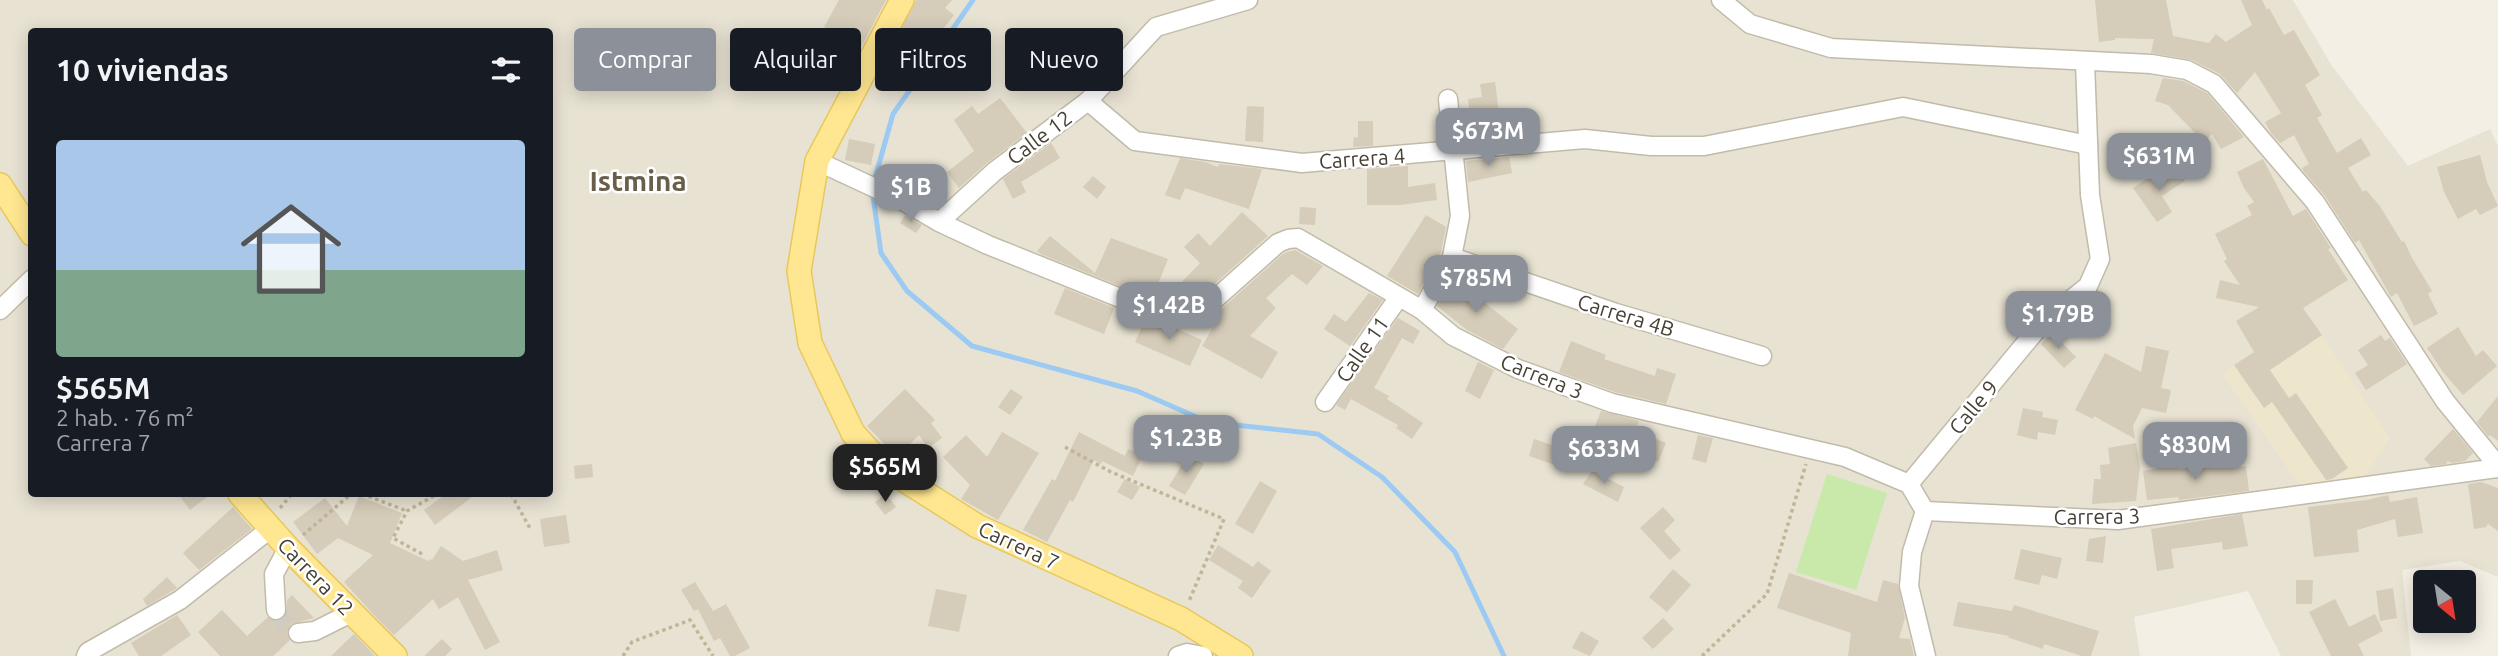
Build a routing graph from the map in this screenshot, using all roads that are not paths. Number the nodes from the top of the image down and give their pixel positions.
1 (901, 0) edge
2 (1248, 0) edge
3 (1721, 0) edge
4 (2085, 62) junction
5 (1448, 99) dead end
6 (1088, 101) junction
7 (2088, 145) junction
8 (1453, 152) junction
9 (817, 161) junction
10 (0, 186) edge
11 (939, 222) junction
12 (28, 228) edge
13 (1452, 257) junction
14 (28, 283) edge
15 (1399, 297) junction
16 (0, 310) edge
17 (1422, 310) junction
18 (1762, 356) dead end
19 (1325, 402) dead end
20 (2498, 467) edge
21 (1909, 484) junction
22 (243, 497) edge
23 (1925, 511) junction
24 (270, 529) junction
25 (288, 548) junction
26 (276, 610) tunnel mouth
27 (351, 613) junction
28 (298, 633) dead end
29 (86, 656) edge
30 (394, 656) edge
31 (1178, 656) edge
32 (1203, 656) edge
33 (1241, 656) edge
34 (1926, 656) edge

1 - 9 main road, Carrera 7
2 - 6 street, Calle 12
3 - 4 street, Carrera 3
4 - 7 street, Calle 9
4 - 20 street, Carrera 3
5 - 8 street
6 - 8 street, Carrera 4
6 - 11 street, Calle 12
7 - 8 street, Carrera 4
7 - 21 street, Calle 9
8 - 13 street
9 - 11 street, Carrera 3
9 - 33 main road, Carrera 7
10 - 12 main road
11 - 15 street, Carrera 3
13 - 17 street
13 - 18 street, Carrera 4B
14 - 16 street
15 - 17 street, Carrera 3
15 - 19 street, Calle 11
17 - 21 street, Carrera 3
20 - 23 street, Carrera 3
21 - 23 street
22 - 24 main road, Carrera 12
23 - 34 street
24 - 25 main road, Carrera 12
24 - 29 street
25 - 26 street
25 - 27 main road, Carrera 12
27 - 28 street
27 - 30 main road, Carrera 12
31 - 32 street

